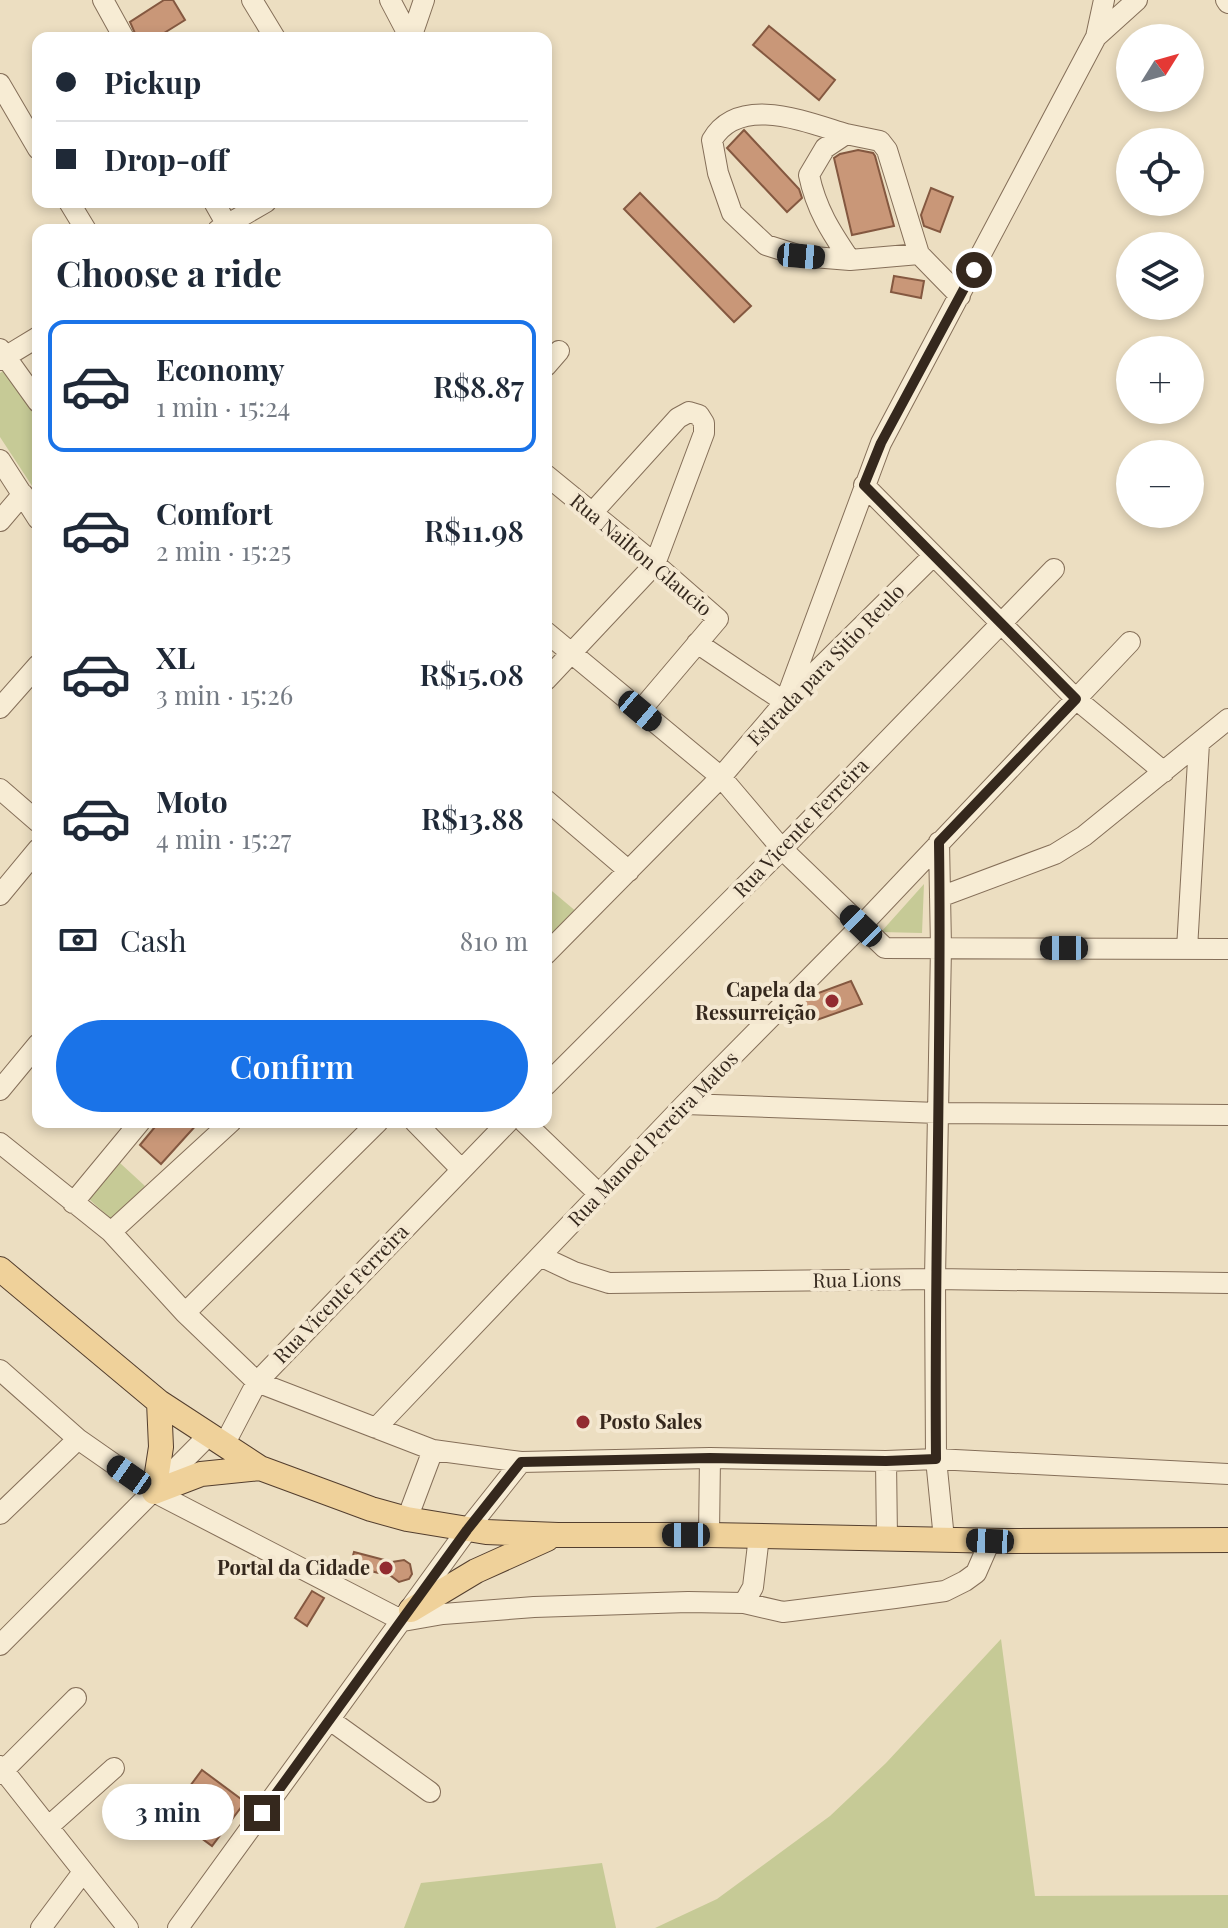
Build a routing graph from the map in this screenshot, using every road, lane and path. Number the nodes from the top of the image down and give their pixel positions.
1 (103, 0) edge
2 (252, 0) edge
3 (390, 0) edge
4 (424, 0) edge
5 (1104, 0) edge
6 (1137, 0) edge
7 (121, 32) edge
8 (271, 32) edge
9 (407, 32) edge
10 (412, 32) edge
11 (1096, 37) junction
12 (0, 84) edge
13 (846, 134) junction
14 (32, 139) edge
15 (256, 208) edge
16 (229, 224) edge
17 (919, 254) junction
18 (850, 260) junction
19 (960, 296) junction
20 (32, 340) edge
21 (2, 355) edge
22 (32, 394) edge
23 (0, 460) edge
24 (552, 480) edge
25 (864, 485) junction
26 (23, 494) junction
27 (32, 509) edge
28 (593, 512) junction
29 (0, 521) edge
30 (933, 556) junction
31 (655, 564) junction
32 (1054, 569) dead end
33 (1000, 623) junction
34 (552, 637) edge
35 (1130, 642) dead end
36 (697, 643) junction
37 (571, 652) junction
38 (32, 672) edge
39 (552, 673) edge
40 (1076, 699) junction
41 (785, 702) junction
42 (0, 708) edge
43 (640, 711) junction
44 (1228, 719) edge
45 (1199, 743) junction
46 (1164, 772) junction
47 (721, 777) junction
48 (0, 789) edge
49 (552, 805) edge
50 (32, 817) edge
51 (939, 842) junction
52 (782, 849) junction
53 (32, 856) edge
54 (629, 871) junction
55 (0, 895) edge
56 (940, 897) junction
57 (861, 926) junction
58 (941, 947) junction
59 (552, 948) edge
60 (1187, 949) junction
61 (1228, 949) edge
62 (32, 1051) edge
63 (552, 1079) edge
64 (0, 1090) edge
65 (685, 1104) junction
66 (938, 1113) junction
67 (1228, 1115) edge
68 (135, 1128) edge
69 (224, 1128) edge
70 (372, 1128) edge
71 (421, 1128) edge
72 (502, 1128) edge
73 (530, 1128) edge
74 (0, 1143) edge
75 (461, 1169) junction
76 (599, 1194) junction
77 (73, 1203) junction
78 (111, 1232) junction
79 (540, 1256) junction
80 (0, 1269) edge
81 (935, 1279) junction
82 (1228, 1283) edge
83 (185, 1313) junction
84 (0, 1370) edge
85 (257, 1382) junction
86 (159, 1402) junction
87 (376, 1428) junction
88 (78, 1439) junction
89 (216, 1440) junction
90 (433, 1450) junction
91 (710, 1458) junction
92 (936, 1459) junction
93 (886, 1461) junction
94 (521, 1462) junction
95 (260, 1468) junction
96 (1228, 1474) edge
97 (154, 1492) junction
98 (0, 1514) edge
99 (407, 1519) junction
100 (467, 1530) junction
101 (558, 1535) junction
102 (709, 1535) junction
103 (759, 1536) junction
104 (887, 1538) junction
105 (944, 1539) junction
106 (1228, 1540) edge
107 (997, 1541) junction
108 (744, 1603) junction
109 (407, 1615) junction
110 (1, 1642) edge
111 (76, 1698) dead end
112 (330, 1720) junction
113 (114, 1768) dead end
114 (1, 1770) edge
115 (430, 1792) dead end
116 (48, 1827) junction
117 (83, 1872) junction
118 (41, 1928) edge
119 (128, 1928) edge
120 (178, 1928) edge

1 - 7 street
2 - 8 street
3 - 9 street
4 - 10 street
5 - 11 street
6 - 11 street
11 - 19 street
12 - 14 street
13 - 17 street
13 - 18 street
13 - 18 street
15 - 16 street
17 - 18 street
17 - 19 street
19 - 25 street
20 - 21 street
21 - 22 street
23 - 26 street
24 - 28 street, Rua Nailton Glaucio
25 - 30 street
25 - 41 street
26 - 27 street
26 - 29 street
28 - 31 street, Rua Nailton Glaucio
28 - 31 street
30 - 33 street
30 - 41 street, Estrada para Sitio Reulo
31 - 36 street, Rua Nailton Glaucio
31 - 37 street
32 - 33 street, Rua Vicente Ferreira
33 - 40 street
33 - 52 street, Rua Vicente Ferreira
34 - 37 street
35 - 40 street, Rua Manoel Pereira Matos
36 - 41 street
36 - 43 street, Rua Nailton Glaucio
37 - 39 street
37 - 43 street
38 - 42 street
40 - 46 street
40 - 51 street, Rua Manoel Pereira Matos
41 - 47 street, Estrada para Sitio Reulo
43 - 47 street
44 - 45 street
45 - 46 street
45 - 60 street
46 - 56 street
47 - 52 street
47 - 54 street
48 - 50 street
49 - 54 street
51 - 56 street
51 - 57 street, Rua Manoel Pereira Matos
52 - 57 street
52 - 63 street, Rua Vicente Ferreira
53 - 55 street
54 - 59 street
56 - 58 street
57 - 58 street
57 - 65 street, Rua Manoel Pereira Matos
58 - 60 street
58 - 66 street
60 - 61 street
62 - 64 street
65 - 66 street
65 - 76 street, Rua Manoel Pereira Matos
66 - 67 street
66 - 81 street
68 - 77 street
69 - 78 street
70 - 83 street
71 - 75 street
72 - 75 street, Rua Vicente Ferreira
73 - 76 street
74 - 77 street
75 - 85 street, Rua Vicente Ferreira
76 - 79 street, Rua Manoel Pereira Matos
77 - 78 street
78 - 83 street
79 - 81 street, Rua Lions
79 - 87 street, Rua Manoel Pereira Matos
80 - 86 main road
81 - 82 street, Rua Lions
81 - 92 street
83 - 85 street
84 - 88 street
85 - 87 street
85 - 89 street, Rua Vicente Ferreira
86 - 89 main road
86 - 97 main road
87 - 90 street
88 - 97 street
88 - 98 street
89 - 95 main road
89 - 97 street, Rua Vicente Ferreira
90 - 94 street
90 - 99 street
91 - 93 street
91 - 94 street
91 - 102 street
92 - 93 street
92 - 96 street
92 - 105 street
93 - 104 street
94 - 100 street
95 - 97 main road
95 - 99 main road
97 - 109 street
97 - 110 street, Rua Vicente Ferreira
99 - 100 main road
100 - 101 main road
100 - 109 street
101 - 102 main road
101 - 109 main road
102 - 103 main road
103 - 104 main road
103 - 108 street
104 - 105 main road
105 - 107 main road
106 - 107 main road
107 - 108 street
108 - 109 street
109 - 112 street
111 - 114 street
112 - 115 street
112 - 120 street
113 - 116 street
114 - 116 street
116 - 117 street
117 - 118 street
117 - 119 street

